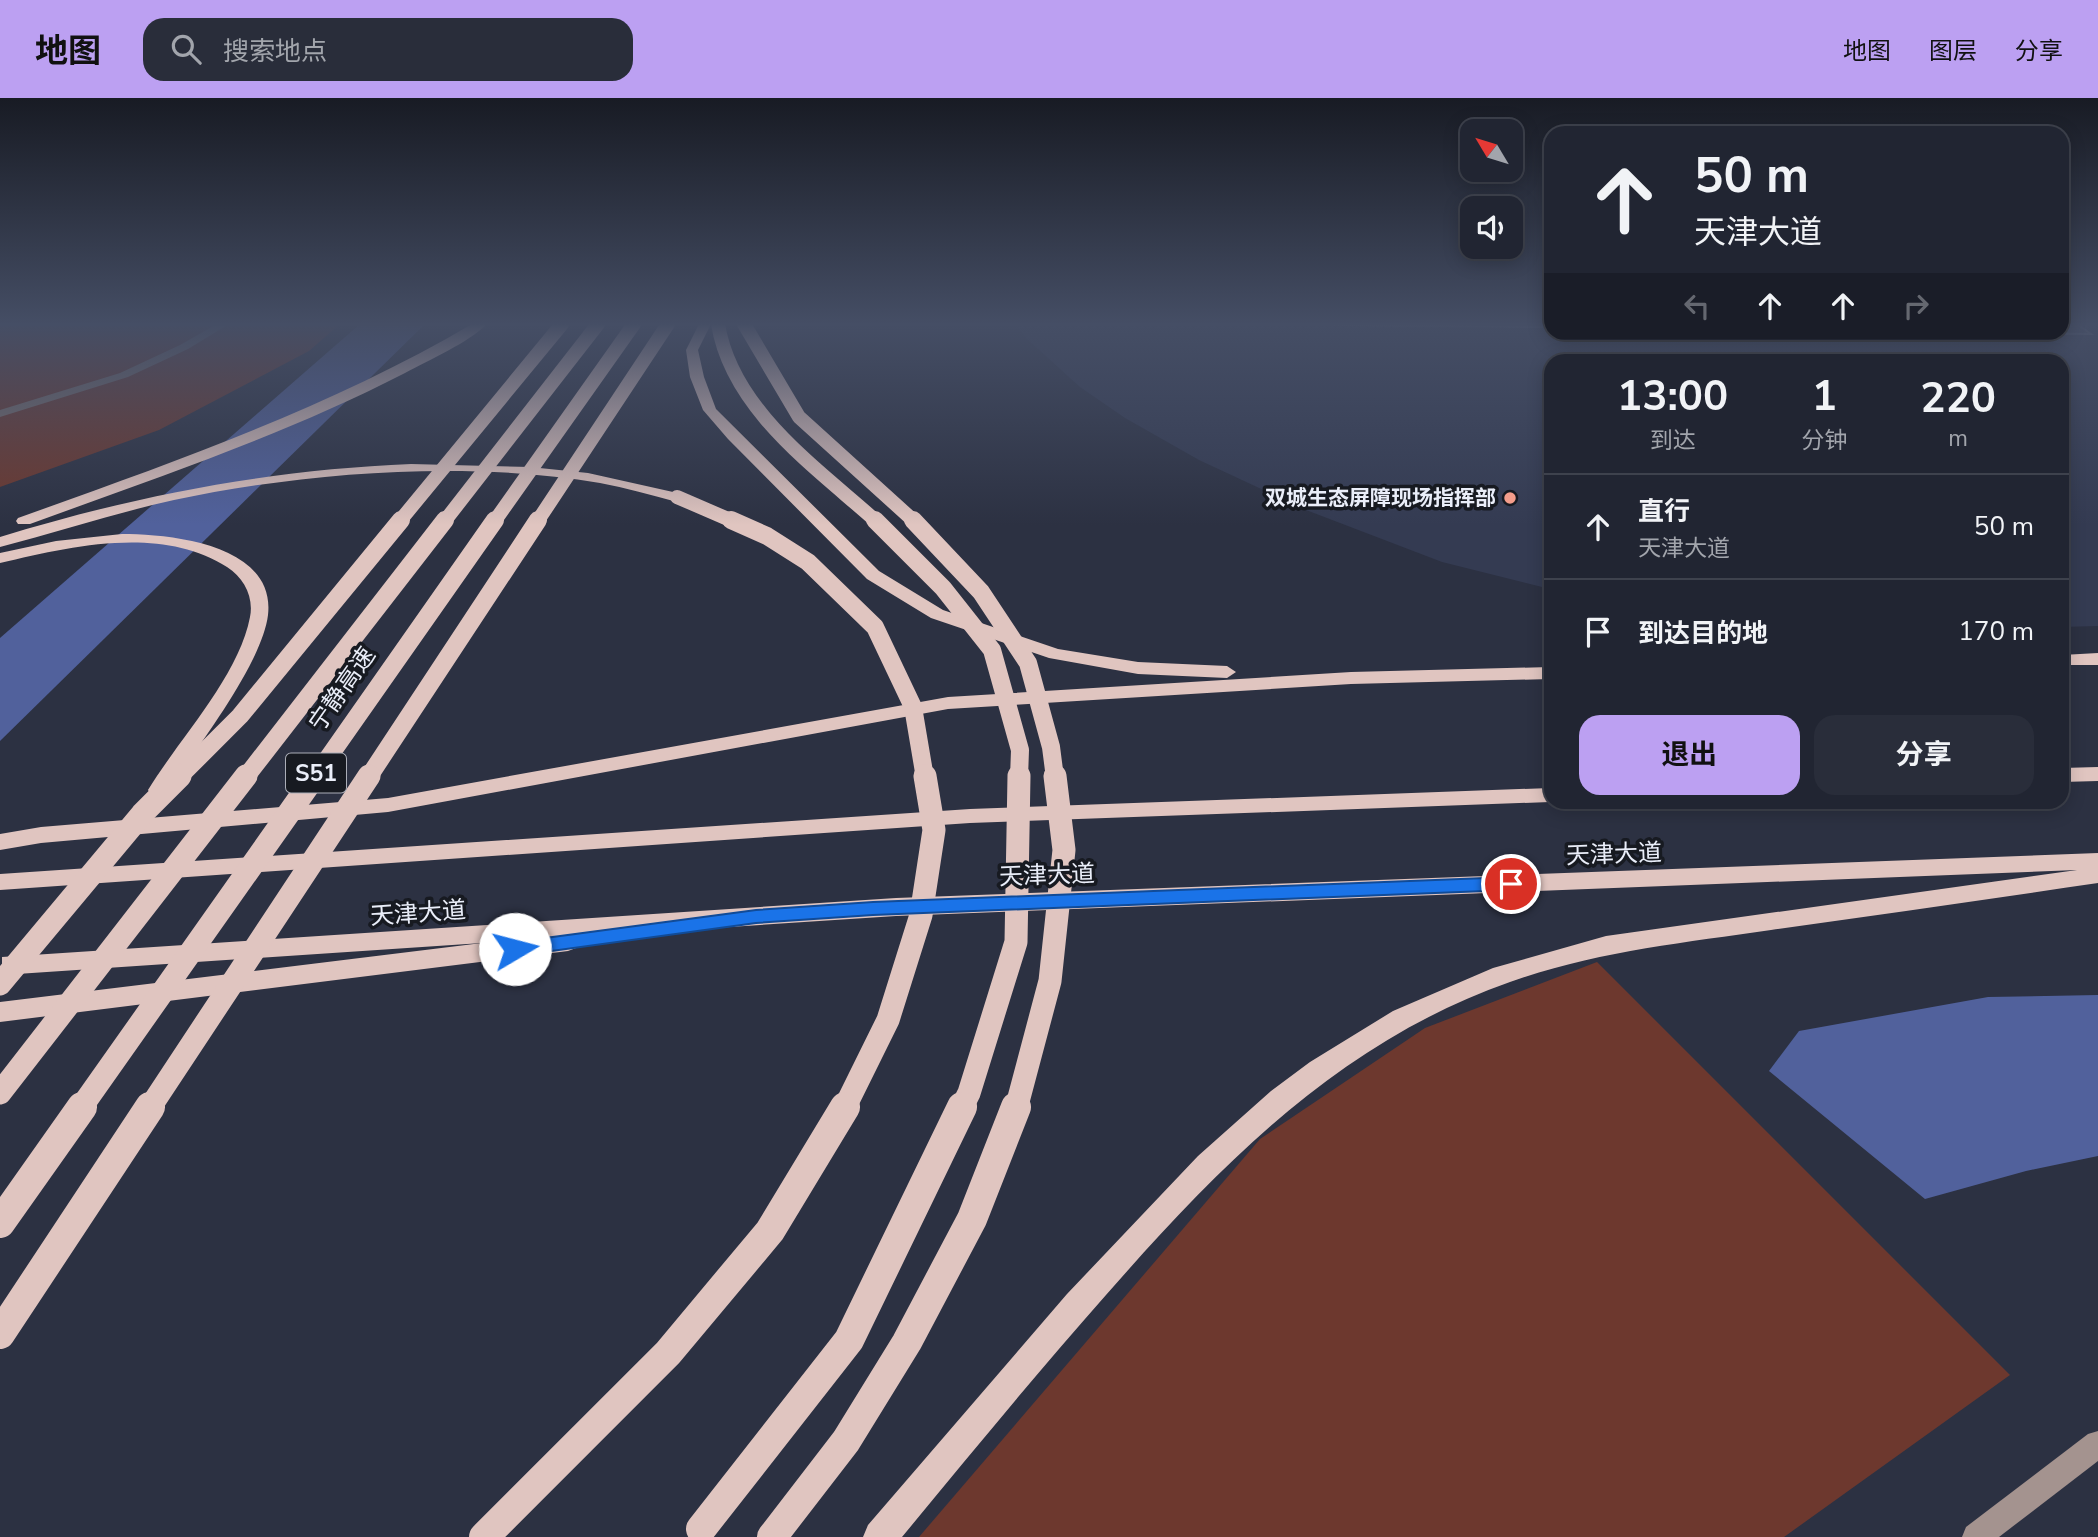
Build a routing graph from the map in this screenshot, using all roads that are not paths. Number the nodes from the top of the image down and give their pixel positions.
1 (71, 391) edge
2 (356, 391) edge
3 (507, 391) edge
4 (546, 391) edge
5 (587, 391) edge
6 (624, 391) edge
7 (703, 391) edge
8 (745, 391) edge
9 (784, 391) edge
10 (0, 414) edge
11 (0, 530) edge
12 (0, 542) edge
13 (0, 558) edge
14 (2098, 659) edge
15 (2069, 660) edge
16 (1544, 673) edge
17 (1351, 678) junction
18 (2098, 774) edge
19 (2069, 775) edge
20 (1544, 795) edge
21 (142, 814) junction
22 (0, 833) edge
23 (41, 835) junction
24 (0, 842) edge
25 (2098, 862) edge
26 (2098, 875) edge
27 (0, 882) edge
28 (756, 916) junction
29 (0, 967) edge
30 (0, 984) edge
31 (0, 1012) edge
32 (0, 1093) edge
33 (0, 1223) edge
34 (0, 1334) edge
35 (2098, 1444) edge
36 (697, 1533) edge
37 (484, 1537) edge
38 (772, 1537) edge
39 (880, 1537) edge
40 (1976, 1537) edge

1 - 10 street
2 - 11 highway
3 - 21 highway, bridge
4 - 32 highway, 宁静高速 / S51, bridge
5 - 33 highway, 宁静高速 / S51, bridge
6 - 34 highway, bridge
7 - 17 highway
8 - 36 highway, bridge
9 - 38 highway, bridge
12 - 37 highway, bridge
13 - 21 highway, bridge
14 - 15 highway
16 - 17 highway
17 - 23 highway
18 - 19 highway
20 - 27 highway
21 - 30 highway, bridge
22 - 23 highway
23 - 24 highway
25 - 28 highway, 天津大道
26 - 39 highway
28 - 29 highway, 天津大道
28 - 31 highway
35 - 40 street

